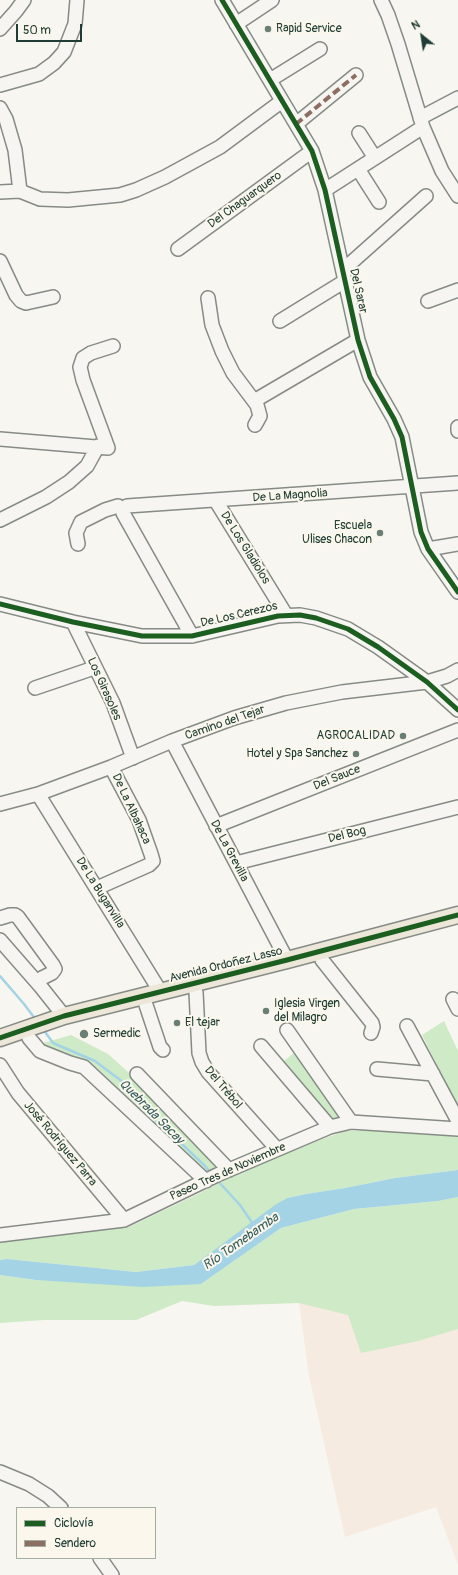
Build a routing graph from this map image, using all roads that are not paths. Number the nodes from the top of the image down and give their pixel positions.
1 (24, 0) edge
2 (77, 0) edge
3 (222, 0) edge
4 (272, 0) edge
5 (380, 0) edge
6 (236, 24) junction
7 (0, 29) edge
8 (320, 49) dead end
9 (356, 75) dead end
10 (270, 80) junction
11 (0, 85) edge
12 (458, 98) edge
13 (282, 102) junction
14 (0, 108) edge
15 (422, 122) junction
16 (296, 124) junction
17 (359, 133) dead end
18 (312, 151) junction
19 (375, 158) junction
20 (358, 169) junction
21 (325, 190) junction
22 (20, 191) junction
23 (0, 192) edge
24 (426, 196) dead end
25 (458, 196) edge
26 (379, 202) dead end
27 (178, 249) dead end
28 (0, 261) edge
29 (344, 275) junction
30 (458, 290) edge
31 (53, 297) dead end
32 (208, 298) dead end
33 (428, 301) dead end
34 (280, 321) dead end
35 (358, 340) junction
36 (113, 346) dead end
37 (254, 401) junction
38 (255, 425) dead end
39 (458, 427) edge
40 (458, 432) edge
41 (0, 439) edge
42 (103, 447) junction
43 (458, 483) edge
44 (411, 487) junction
45 (216, 501) junction
46 (124, 509) junction
47 (0, 520) edge
48 (78, 544) dead end
49 (458, 544) edge
50 (428, 549) junction
51 (458, 592) edge
52 (0, 604) edge
53 (286, 615) junction
54 (73, 622) junction
55 (192, 636) junction
56 (94, 668) junction
57 (458, 670) edge
58 (427, 682) junction
59 (34, 688) dead end
60 (458, 710) edge
61 (458, 730) edge
62 (172, 742) junction
63 (133, 758) junction
64 (112, 767) junction
65 (38, 794) junction
66 (0, 804) edge
67 (458, 807) edge
68 (216, 826) junction
69 (236, 863) junction
70 (97, 888) junction
71 (458, 915) edge
72 (0, 918) edge
73 (458, 926) edge
74 (0, 940) edge
75 (287, 960) junction
76 (322, 960) junction
77 (36, 981) junction
78 (160, 991) junction
79 (196, 992) junction
80 (146, 1005) junction
81 (60, 1021) junction
82 (407, 1026) dead end
83 (287, 1030) dead end
84 (371, 1033) dead end
85 (26, 1034) junction
86 (0, 1038) edge
87 (261, 1046) dead end
88 (0, 1048) edge
89 (163, 1050) dead end
90 (0, 1065) edge
91 (377, 1069) dead end
92 (137, 1074) dead end
93 (433, 1074) junction
94 (458, 1121) edge
95 (351, 1122) junction
96 (330, 1127) junction
97 (458, 1129) edge
98 (277, 1149) junction
99 (216, 1176) junction
100 (124, 1220) junction
101 (0, 1235) edge
102 (0, 1472) edge
103 (60, 1507) edge
104 (101, 1559) edge
105 (112, 1575) edge

1 - 7 street
2 - 11 street
3 - 6 street, Del Sarar
4 - 6 street
5 - 15 street
6 - 10 street, Del Sarar
8 - 10 street
9 - 16 street
10 - 13 street, Del Sarar
12 - 15 street
13 - 16 street, Del Sarar
13 - 22 street
14 - 22 street
15 - 19 street
15 - 25 street
16 - 18 street, Del Sarar
17 - 19 street
18 - 21 street, Del Sarar
18 - 27 street, Del Chaguarquero
19 - 20 street
20 - 21 street
20 - 26 street
21 - 29 street, Del Sarar
22 - 23 street
24 - 29 street
28 - 31 street
29 - 34 street
29 - 35 street, Del Sarar
30 - 33 street
32 - 37 street
35 - 37 street
35 - 44 street, Del Sarar
36 - 42 street
37 - 38 street
39 - 40 street
41 - 42 street
42 - 47 street
43 - 44 street, De La Magnolia
44 - 45 street, De La Magnolia
44 - 50 street, Del Sarar
45 - 46 street, De La Magnolia
45 - 53 street, De Los Gladiolos
46 - 48 street, De La Magnolia
46 - 55 street
49 - 50 street
50 - 51 street, Del Sarar
52 - 54 street, De Los Cerezos
53 - 55 street, De Los Cerezos
53 - 58 street, De Los Cerezos
54 - 55 street, De Los Cerezos
54 - 56 street, Los Girasoles
56 - 59 street
56 - 63 street, Los Girasoles
57 - 58 street, Camino del Tejar
58 - 60 street, De Los Cerezos
58 - 62 street, Camino del Tejar
61 - 68 street, Del Sauce
62 - 63 street, Camino del Tejar
62 - 68 street, De La Grevilla
63 - 64 street, Camino del Tejar
64 - 65 street, Camino del Tejar
64 - 70 street, De La Albahaca
65 - 66 street, Camino del Tejar
65 - 70 street, De La Buganvilla
67 - 69 street, Del Bog
68 - 69 street, De La Grevilla
69 - 75 street, De La Grevilla
70 - 78 street, De La Buganvilla
71 - 75 main road, Avenida Ordoñez Lasso
72 - 77 street
73 - 76 main road, Avenida Ordoñez Lasso
74 - 77 street
75 - 78 main road, Avenida Ordoñez Lasso
76 - 79 main road, Avenida Ordoñez Lasso
76 - 84 street
77 - 81 street
78 - 81 main road, Avenida Ordoñez Lasso
79 - 80 main road, Avenida Ordoñez Lasso
79 - 98 street, Del Trébol
80 - 81 main road, Avenida Ordoñez Lasso
80 - 89 street
81 - 85 main road, Avenida Ordoñez Lasso
82 - 93 street
83 - 95 street
85 - 86 main road, Avenida Ordoñez Lasso
85 - 88 main road, Avenida Ordoñez Lasso
85 - 99 street
87 - 96 street
90 - 100 street, José Rodríguez Parra
91 - 93 street
92 - 99 street
93 - 94 street
95 - 96 street, Paseo Tres de Noviembre
95 - 97 street, Paseo Tres de Noviembre
96 - 98 street, Paseo Tres de Noviembre
98 - 99 street, Paseo Tres de Noviembre
99 - 100 street, Paseo Tres de Noviembre
100 - 101 street, Paseo Tres de Noviembre
102 - 103 street
104 - 105 street

